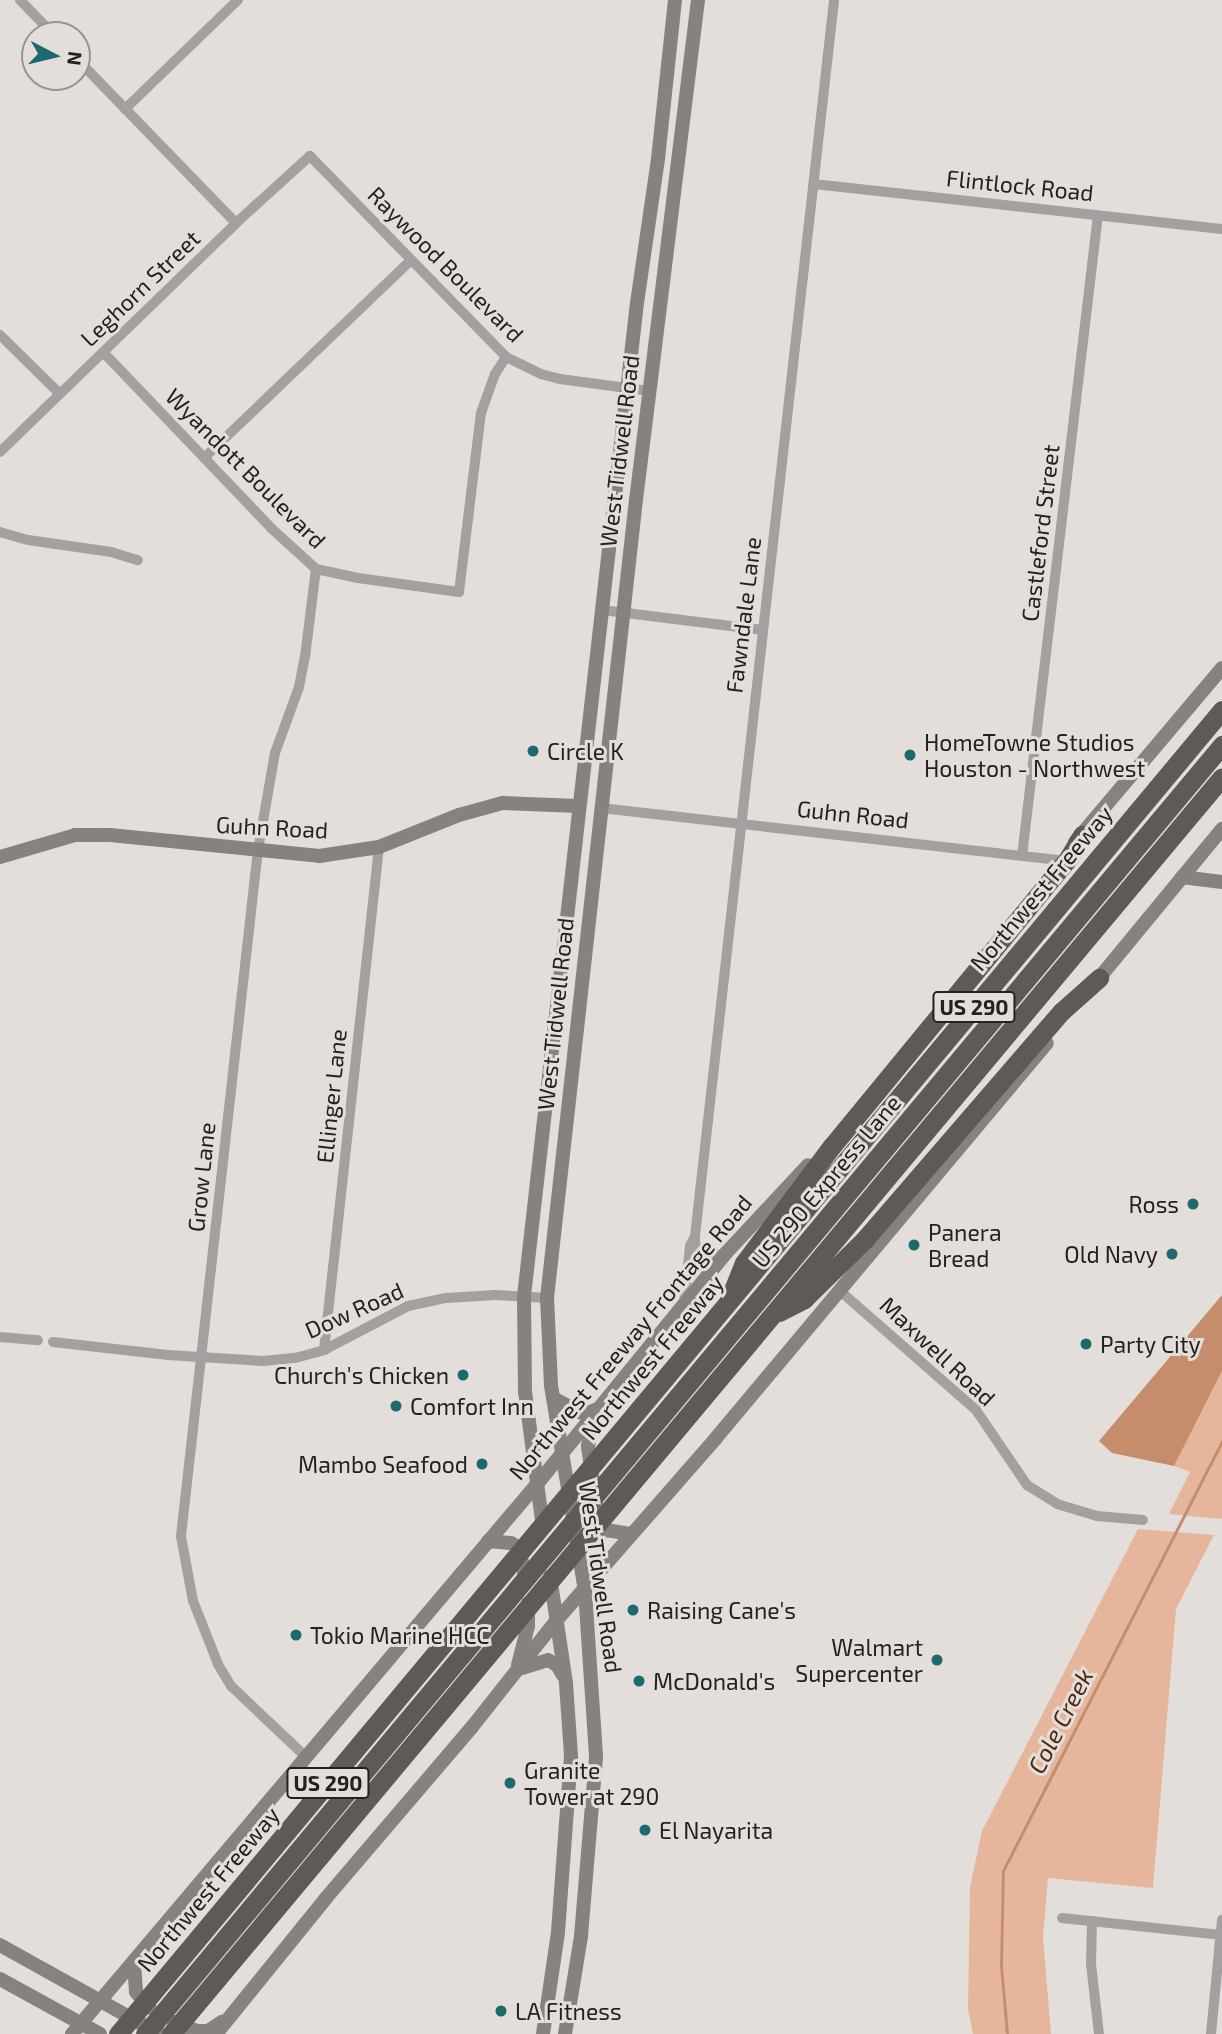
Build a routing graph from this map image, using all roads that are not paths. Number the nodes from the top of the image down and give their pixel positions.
1 (20, 0) edge
2 (238, 0) edge
3 (675, 0) edge
4 (698, 0) edge
5 (834, 0) edge
6 (40, 21) edge
7 (91, 73) edge
8 (125, 108) junction
9 (663, 109) junction
10 (684, 111) junction
11 (310, 156) joint
12 (814, 184) junction
13 (1098, 215) junction
14 (236, 223) junction
15 (1222, 229) edge
16 (645, 246) junction
17 (667, 250) junction
18 (411, 260) junction
19 (0, 335) edge
20 (104, 353) junction
21 (506, 357) junction
22 (627, 389) junction
23 (649, 391) junction
24 (60, 394) junction
25 (0, 452) edge
26 (204, 458) junction
27 (614, 497) junction
28 (636, 499) junction
29 (0, 532) edge
30 (138, 560) dead end
31 (316, 569) junction
32 (602, 610) junction
33 (623, 612) junction
34 (763, 630) junction
35 (1222, 668) edge
36 (1222, 710) edge
37 (1222, 745) edge
38 (1222, 777) edge
39 (579, 806) junction
40 (601, 808) junction
41 (740, 824) junction
42 (1222, 829) edge
43 (1082, 835) junction
44 (379, 847) junction
45 (258, 850) junction
46 (1023, 856) junction
47 (0, 857) edge
48 (1058, 860) junction
49 (1182, 877) junction
50 (1222, 882) edge
51 (561, 970) junction
52 (582, 972) junction
53 (1099, 978) junction
54 (542, 1136) junction
55 (563, 1139) junction
56 (695, 1236) junction
57 (726, 1253) junction
58 (839, 1290) junction
59 (524, 1297) junction
60 (547, 1298) junction
61 (684, 1304) junction
62 (728, 1305) junction
63 (772, 1315) junction
64 (0, 1337) edge
65 (38, 1340) dead end
66 (53, 1342) dead end
67 (324, 1349) junction
68 (202, 1358) junction
69 (553, 1398) junction
70 (596, 1410) junction
71 (561, 1453) junction
72 (537, 1484) junction
73 (1143, 1520) dead end
74 (632, 1534) junction
75 (488, 1541) junction
76 (585, 1591) junction
77 (556, 1621) junction
78 (517, 1670) junction
79 (566, 1683) junction
80 (571, 1755) junction
81 (305, 1756) junction
82 (596, 1756) junction
83 (1062, 1918) dead end
84 (1222, 1920) edge
85 (1092, 1921) junction
86 (1220, 1935) edge
87 (0, 1945) edge
88 (134, 1963) junction
89 (0, 1979) edge
90 (101, 2001) junction
91 (230, 2017) junction
92 (83, 2023) junction
93 (72, 2034) edge
94 (100, 2034) edge
95 (118, 2034) edge
96 (145, 2034) edge
97 (160, 2034) edge
98 (171, 2034) edge
99 (216, 2034) edge
100 (543, 2034) edge
101 (565, 2034) edge
102 (1099, 2034) edge
103 (1211, 2034) edge

1 - 6 street
2 - 8 street
3 - 9 main road, West Tidwell Road
4 - 10 main road, West Tidwell Road
5 - 12 street, Fawndale Lane
7 - 8 street
8 - 14 street
9 - 10 main road
9 - 16 main road, West Tidwell Road
10 - 17 main road, West Tidwell Road
11 - 14 street, Leghorn Street
11 - 18 street, Raywood Boulevard
12 - 13 street, Flintlock Road
12 - 34 street, Fawndale Lane
13 - 15 street, Flintlock Road
13 - 46 street, Castleford Street
14 - 20 street, Leghorn Street
16 - 17 main road
16 - 22 main road, West Tidwell Road
17 - 23 main road, West Tidwell Road
18 - 21 street, Raywood Boulevard
18 - 26 street
19 - 24 street
20 - 24 street, Leghorn Street
20 - 26 street, Wyandott Boulevard
21 - 22 street, Raywood Boulevard
21 - 31 street, Wyandott Boulevard
22 - 23 street, Raywood Boulevard
22 - 27 main road, West Tidwell Road
23 - 28 main road, West Tidwell Road
24 - 25 street, Leghorn Street
26 - 31 street, Wyandott Boulevard
27 - 28 main road
27 - 32 main road, West Tidwell Road
28 - 33 main road, West Tidwell Road
29 - 30 street
31 - 45 street, Grow Lane
32 - 33 street
32 - 39 main road, West Tidwell Road
33 - 34 street
33 - 40 main road, West Tidwell Road
34 - 41 street, Fawndale Lane
35 - 43 main road, Northwest Freeway Frontage Road
36 - 62 highway, Northwest Freeway / US 290
37 - 96 highway, US 290 Express Lane
38 - 63 highway, US 290
39 - 44 main road, Guhn Road
39 - 51 main road, West Tidwell Road
40 - 41 street, Guhn Road
40 - 52 main road, West Tidwell Road
41 - 46 street, Guhn Road
41 - 56 street, Fawndale Lane
42 - 49 main road
43 - 48 main road, Northwest Freeway Frontage Road
43 - 62 highway
44 - 45 main road, Guhn Road
44 - 67 street, Ellinger Lane
45 - 47 main road, Guhn Road
45 - 68 street, Grow Lane
46 - 48 street, Guhn Road
48 - 57 main road, Northwest Freeway Frontage Road
49 - 50 main road
49 - 53 main road
51 - 52 main road
51 - 54 main road, West Tidwell Road
52 - 55 main road, West Tidwell Road
53 - 58 main road
53 - 63 highway
54 - 55 main road
54 - 59 main road, West Tidwell Road
55 - 60 main road, West Tidwell Road
56 - 57 street
56 - 61 street, Fawndale Lane
57 - 61 main road, Northwest Freeway Frontage Road
58 - 73 street, Maxwell Road
58 - 74 main road
59 - 60 street, Dow Road
59 - 67 street, Dow Road
59 - 72 main road, West Tidwell Road
60 - 69 main road, West Tidwell Road
61 - 70 main road, Northwest Freeway Frontage Road
62 - 95 highway, Northwest Freeway / US 290
63 - 98 highway, US 290
64 - 65 street
66 - 68 street, Dow Road
67 - 68 street, Dow Road
68 - 81 street, Grow Lane
69 - 70 main road
69 - 71 main road, West Tidwell Road
70 - 71 main road, Northwest Freeway Frontage Road
70 - 74 main road
71 - 72 main road, Northwest Freeway Frontage Road
71 - 76 main road, West Tidwell Road
72 - 75 main road, Northwest Freeway Frontage Road
72 - 77 main road, West Tidwell Road
74 - 76 main road
75 - 78 main road
75 - 81 main road, Northwest Freeway Frontage Road
76 - 77 main road
76 - 82 main road, West Tidwell Road
77 - 78 main road
77 - 79 main road, West Tidwell Road
78 - 79 main road
78 - 91 main road
79 - 80 main road, West Tidwell Road
80 - 82 main road
80 - 100 main road, West Tidwell Road
81 - 88 main road, Northwest Freeway Frontage Road
82 - 101 main road, West Tidwell Road
83 - 85 street
84 - 86 street
85 - 86 street
85 - 102 street
86 - 103 street
87 - 90 main road
88 - 90 main road, Northwest Freeway Frontage Road
88 - 91 main road
89 - 92 main road
90 - 92 main road, Northwest Freeway Frontage Road
90 - 97 main road
91 - 99 main road
92 - 93 main road, Northwest Freeway Frontage Road
92 - 94 main road

